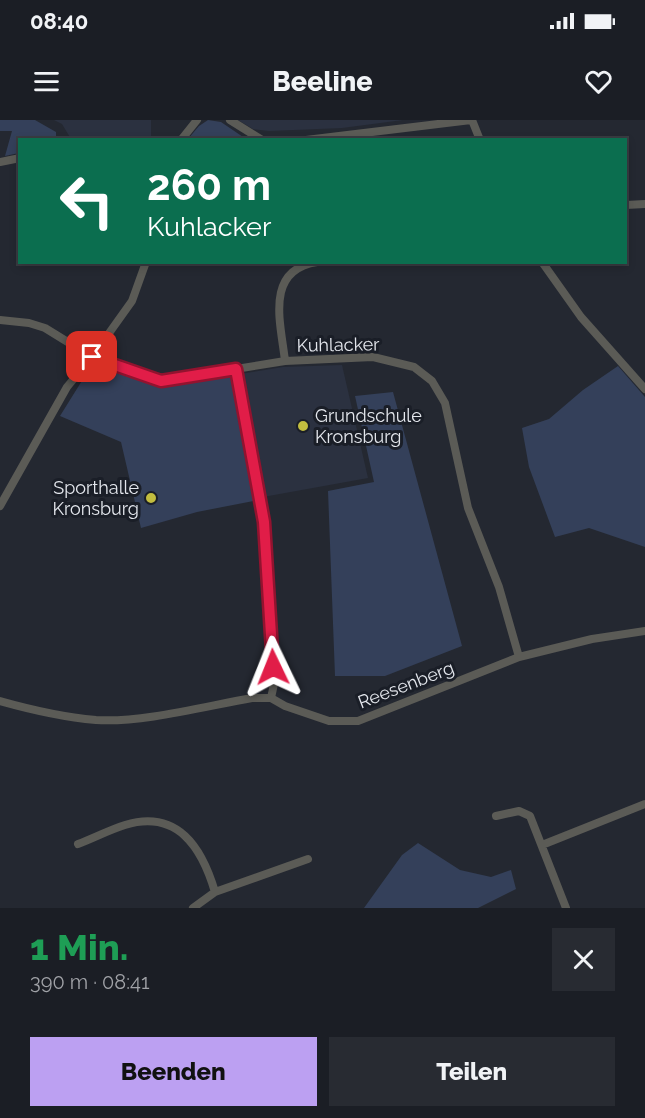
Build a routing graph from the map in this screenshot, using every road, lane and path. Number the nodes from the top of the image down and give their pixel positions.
1 (197, 120) edge
2 (230, 120) edge
3 (471, 120) edge
4 (183, 138) edge
5 (259, 138) edge
6 (322, 138) edge
7 (479, 138) edge
8 (18, 158) edge
9 (0, 162) edge
10 (645, 204) edge
11 (627, 206) edge
12 (145, 264) edge
13 (307, 264) edge
14 (543, 264) edge
15 (0, 320) edge
16 (92, 357) junction
17 (285, 361) junction
18 (236, 369) junction
19 (645, 389) edge
20 (0, 506) edge
21 (645, 631) edge
22 (519, 657) junction
23 (271, 698) junction
24 (0, 701) edge
25 (645, 804) edge
26 (496, 816) dead end
27 (78, 844) dead end
28 (542, 845) junction
29 (308, 859) dead end
30 (215, 892) junction
31 (193, 908) edge
32 (566, 908) edge

1 - 4 street
2 - 5 street
3 - 6 street
3 - 7 street
8 - 9 street
10 - 11 street
12 - 16 street
13 - 17 street
14 - 19 street
15 - 16 street, Kuhlacker
16 - 18 street, Kuhlacker
16 - 20 street
17 - 18 street, Kuhlacker
17 - 22 street, Kuhlacker
18 - 23 street
21 - 22 street, Reesenberg
22 - 23 street, Reesenberg
23 - 24 street
25 - 28 street
26 - 28 street
27 - 30 street
28 - 32 street
29 - 30 street
30 - 31 street

